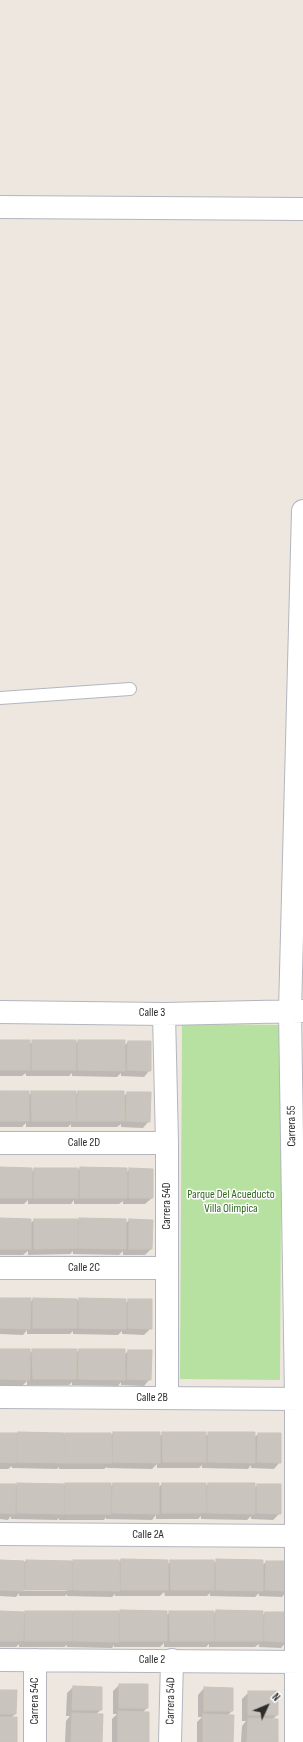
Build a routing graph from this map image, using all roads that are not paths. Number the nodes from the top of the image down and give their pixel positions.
1 (0, 207) edge
2 (303, 209) edge
3 (303, 511) edge
4 (302, 586) edge
5 (130, 689) dead end
6 (0, 698) edge
7 (297, 1011) edge
8 (0, 1012) edge
9 (164, 1014) junction
10 (0, 1143) edge
11 (167, 1143) junction
12 (0, 1268) edge
13 (167, 1268) junction
14 (0, 1397) edge
15 (168, 1398) junction
16 (299, 1399) edge
17 (0, 1534) edge
18 (296, 1536) junction
19 (0, 1660) edge
20 (35, 1660) junction
21 (172, 1660) junction
22 (299, 1662) edge
23 (35, 1742) edge
24 (170, 1742) edge
25 (296, 1742) edge

1 - 2 street
3 - 4 street, Carrera 55
4 - 7 street, Carrera 55
5 - 6 lane
7 - 9 street, Calle 3
7 - 16 street, Carrera 55
8 - 9 street, Calle 3
9 - 11 street, Carrera 54D
10 - 11 street, Calle 2D
11 - 13 street, Carrera 54D
12 - 13 street, Calle 2C
13 - 15 street, Carrera 54D
14 - 15 street, Calle 2B
15 - 16 street, Calle 2B
16 - 18 street, Carrera 55
17 - 18 street, Calle 2A
18 - 22 street, Carrera 55
19 - 20 street, Calle 2
20 - 21 street, Calle 2
20 - 23 street, Carrera 54C
21 - 22 street, Calle 2
21 - 24 street, Carrera 54D
22 - 25 street, Carrera 55

